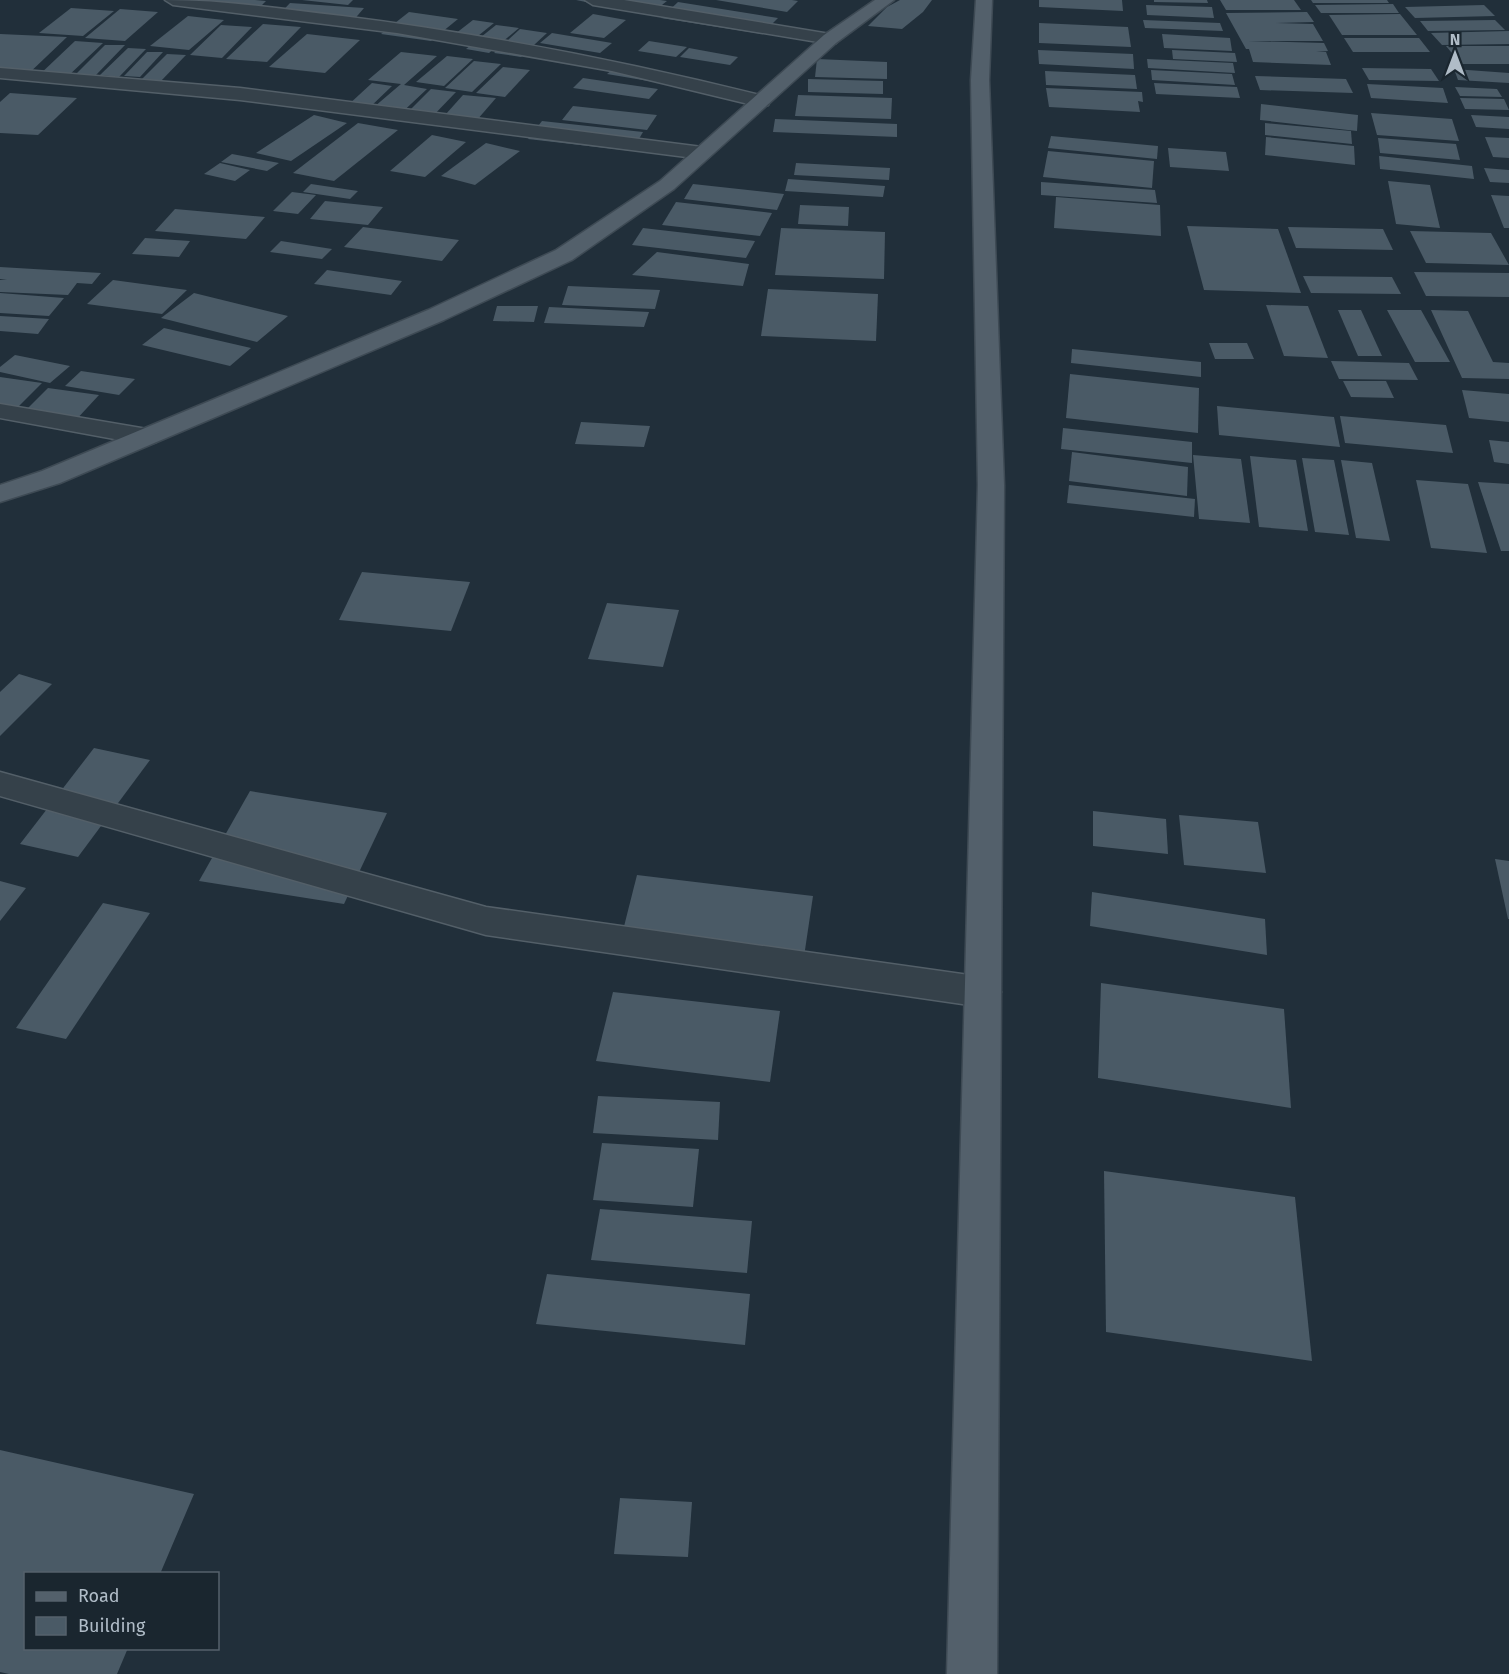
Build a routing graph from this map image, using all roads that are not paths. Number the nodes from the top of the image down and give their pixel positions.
1 (173, 0) edge
2 (593, 0) edge
3 (886, 0) edge
4 (984, 0) edge
5 (830, 39) junction
6 (0, 73) edge
7 (761, 101) junction
8 (702, 153) junction
9 (0, 411) edge
10 (147, 436) junction
11 (0, 494) edge
12 (0, 784) edge
13 (983, 992) junction
14 (972, 1674) edge

1 - 7 street
2 - 5 street
3 - 5 main road
4 - 13 main road
5 - 7 main road
6 - 8 street
7 - 8 main road
8 - 10 main road
9 - 10 street
10 - 11 main road
12 - 13 street
13 - 14 main road

